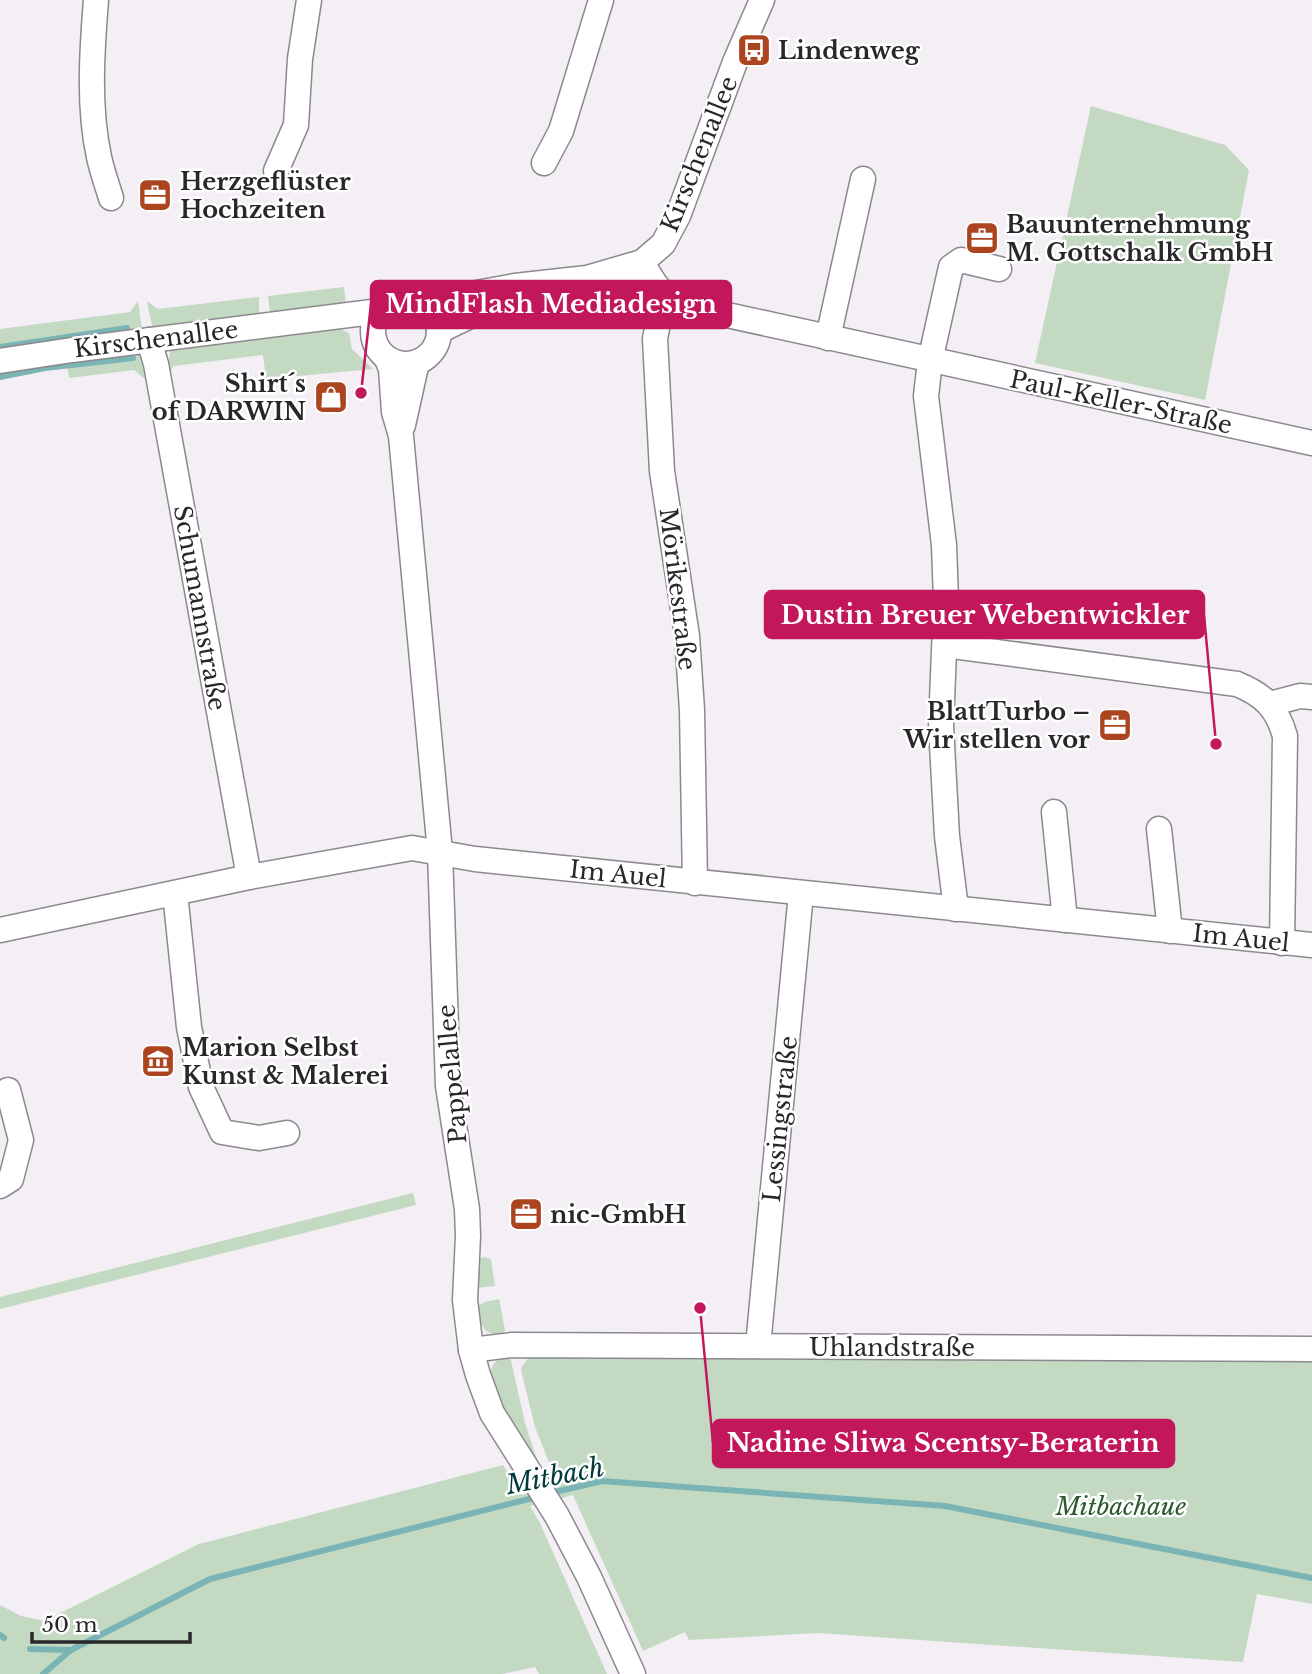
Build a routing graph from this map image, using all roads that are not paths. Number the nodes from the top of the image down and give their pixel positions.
1 (96, 0) edge
2 (309, 0) edge
3 (601, 0) edge
4 (757, 1) edge
5 (544, 163) dead end
6 (276, 171) dead end
7 (863, 178) dead end
8 (111, 198) dead end
9 (642, 262) junction
10 (999, 269) dead end
11 (669, 300) junction
12 (429, 308) junction
13 (380, 312) junction
14 (312, 320) junction
15 (439, 331) junction
16 (828, 338) junction
17 (149, 340) junction
18 (381, 350) junction
19 (0, 361) edge
20 (930, 361) junction
21 (417, 362) junction
22 (401, 436) junction
23 (1312, 443) edge
24 (945, 645) junction
25 (1312, 696) edge
26 (1270, 704) junction
27 (1054, 812) dead end
28 (1159, 829) dead end
29 (440, 852) junction
30 (249, 877) junction
31 (695, 883) junction
32 (175, 893) junction
33 (801, 893) junction
34 (957, 909) junction
35 (1065, 920) junction
36 (0, 930) edge
37 (1170, 931) junction
38 (1282, 943) junction
39 (1312, 945) edge
40 (8, 1090) dead end
41 (287, 1133) dead end
42 (0, 1186) edge
43 (758, 1346) junction
44 (1312, 1349) edge
45 (471, 1350) junction
46 (633, 1674) edge

1 - 8 street
2 - 6 street
3 - 5 street
4 - 9 street, Kirschenallee
7 - 16 street
9 - 11 street
9 - 12 street
9 - 15 street, Kirschenallee
10 - 20 street
11 - 16 street, Paul-Keller-Straße
11 - 31 street, Mörikestraße
12 - 13 street
12 - 15 street
13 - 14 street, Kirschenallee
13 - 18 street
14 - 17 street, Kirschenallee
14 - 18 street, Kirschenallee
15 - 21 street
16 - 20 street, Paul-Keller-Straße
17 - 19 street, Kirschenallee
17 - 30 street, Schumannstraße
18 - 21 street
18 - 22 street, Pappelallee
20 - 23 street, Paul-Keller-Straße
20 - 24 street
21 - 22 street, Pappelallee
22 - 29 street, Pappelallee
24 - 26 street
24 - 34 street
25 - 26 street
26 - 38 street
27 - 35 street
28 - 37 street, Im Auel
29 - 30 street, Im Auel
29 - 31 street, Im Auel
29 - 45 street, Pappelallee
30 - 32 street, Im Auel
31 - 33 street, Im Auel
32 - 36 street, Im Auel
32 - 41 street
33 - 34 street, Im Auel
33 - 43 street, Lessingstraße
34 - 35 street, Im Auel
35 - 37 street, Im Auel
37 - 38 street, Im Auel
38 - 39 street, Im Auel
40 - 42 street
43 - 44 street, Uhlandstraße
43 - 45 street, Uhlandstraße
45 - 46 street, Pappelallee

